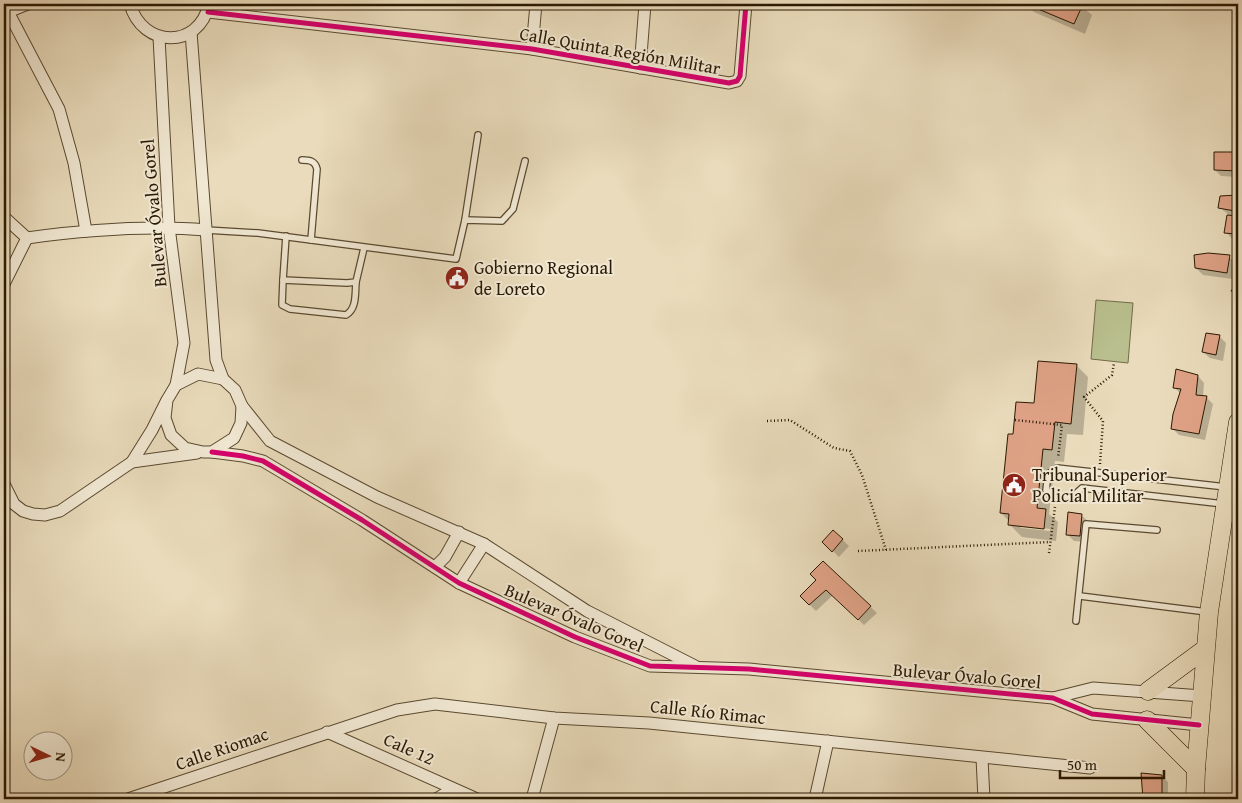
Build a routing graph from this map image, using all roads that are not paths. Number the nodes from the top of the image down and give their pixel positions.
1 (28, 4) edge
2 (130, 4) edge
3 (536, 4) edge
4 (645, 4) edge
5 (746, 4) edge
6 (6, 8) edge
7 (208, 8) edge
8 (191, 32) junction
9 (159, 37) junction
10 (532, 49) junction
11 (640, 68) junction
12 (478, 135) dead end
13 (302, 160) dead end
14 (525, 161) dead end
15 (4, 217) edge
16 (466, 220) junction
17 (169, 227) junction
18 (206, 230) junction
19 (86, 231) junction
20 (286, 236) junction
21 (27, 238) junction
22 (311, 240) junction
23 (364, 248) junction
24 (283, 280) junction
25 (356, 282) junction
26 (4, 284) edge
27 (223, 379) junction
28 (176, 385) junction
29 (167, 400) junction
30 (242, 406) junction
31 (1238, 422) edge
32 (207, 452) junction
33 (132, 462) junction
34 (4, 484) edge
35 (1229, 496) junction
36 (1157, 530) dead end
37 (459, 532) junction
38 (484, 544) junction
39 (435, 568) junction
40 (459, 583) junction
41 (1080, 596) junction
42 (1209, 612) junction
43 (1076, 621) dead end
44 (1206, 649) junction
45 (699, 668) junction
46 (1148, 691) junction
47 (1202, 696) junction
48 (1053, 698) junction
49 (554, 718) junction
50 (1147, 720) junction
51 (1199, 725) junction
52 (326, 732) junction
53 (828, 741) junction
54 (982, 758) junction
55 (1090, 768) dead end
56 (1196, 770) junction
57 (453, 789) junction
58 (128, 799) edge
59 (436, 799) edge
60 (477, 799) edge
61 (532, 799) edge
62 (815, 799) edge
63 (984, 799) edge
64 (1195, 799) edge

1 - 6 street
2 - 9 street
3 - 10 street
4 - 11 street
5 - 11 street, Calle Quinta Región Militar
6 - 19 street
7 - 8 street
7 - 10 street, Calle Quinta Región Militar
8 - 9 street
8 - 18 street, Bulevar Óvalo Gorel
9 - 17 street, Bulevar Óvalo Gorel
10 - 11 street, Calle Quinta Región Militar
12 - 16 lane
13 - 22 lane
14 - 16 lane
15 - 21 street
16 - 23 lane
17 - 18 street
17 - 19 street
17 - 28 street, Bulevar Óvalo Gorel
18 - 20 lane
18 - 27 street, Bulevar Óvalo Gorel
19 - 21 street
20 - 22 lane
20 - 24 lane
21 - 26 street
22 - 23 lane
23 - 25 lane
24 - 25 lane
24 - 25 lane
27 - 28 street
27 - 30 street, Bulevar Óvalo Gorel
28 - 29 street, Bulevar Óvalo Gorel
29 - 32 street, Bulevar Óvalo Gorel
29 - 33 street
30 - 32 street
30 - 37 street, Bulevar Óvalo Gorel
31 - 35 main road
32 - 33 street
32 - 39 street, Bulevar Óvalo Gorel
33 - 34 street
35 - 35 lane
35 - 42 main road
36 - 41 lane
37 - 38 street, Bulevar Óvalo Gorel
37 - 39 street
38 - 40 street
38 - 45 street, Bulevar Óvalo Gorel
39 - 40 street, Bulevar Óvalo Gorel
40 - 45 street, Bulevar Óvalo Gorel
41 - 42 lane
41 - 43 lane
42 - 44 main road
44 - 46 main road
44 - 47 main road
45 - 48 street, Bulevar Óvalo Gorel
46 - 47 street, Bulevar Óvalo Gorel
46 - 48 street, Bulevar Óvalo Gorel
47 - 51 main road
48 - 50 street, Bulevar Óvalo Gorel
49 - 52 street, Calle Río Rimac
49 - 53 street, Calle Río Rimac
49 - 61 street
50 - 51 street, Bulevar Óvalo Gorel
50 - 56 main road
51 - 56 main road
52 - 57 street, Cale 12
52 - 58 street, Calle Riomac
53 - 54 street, Calle Río Rimac
53 - 62 street
54 - 55 street, Calle Río Rimac
54 - 63 street
56 - 64 main road
57 - 59 street
57 - 60 street, Cale 12

